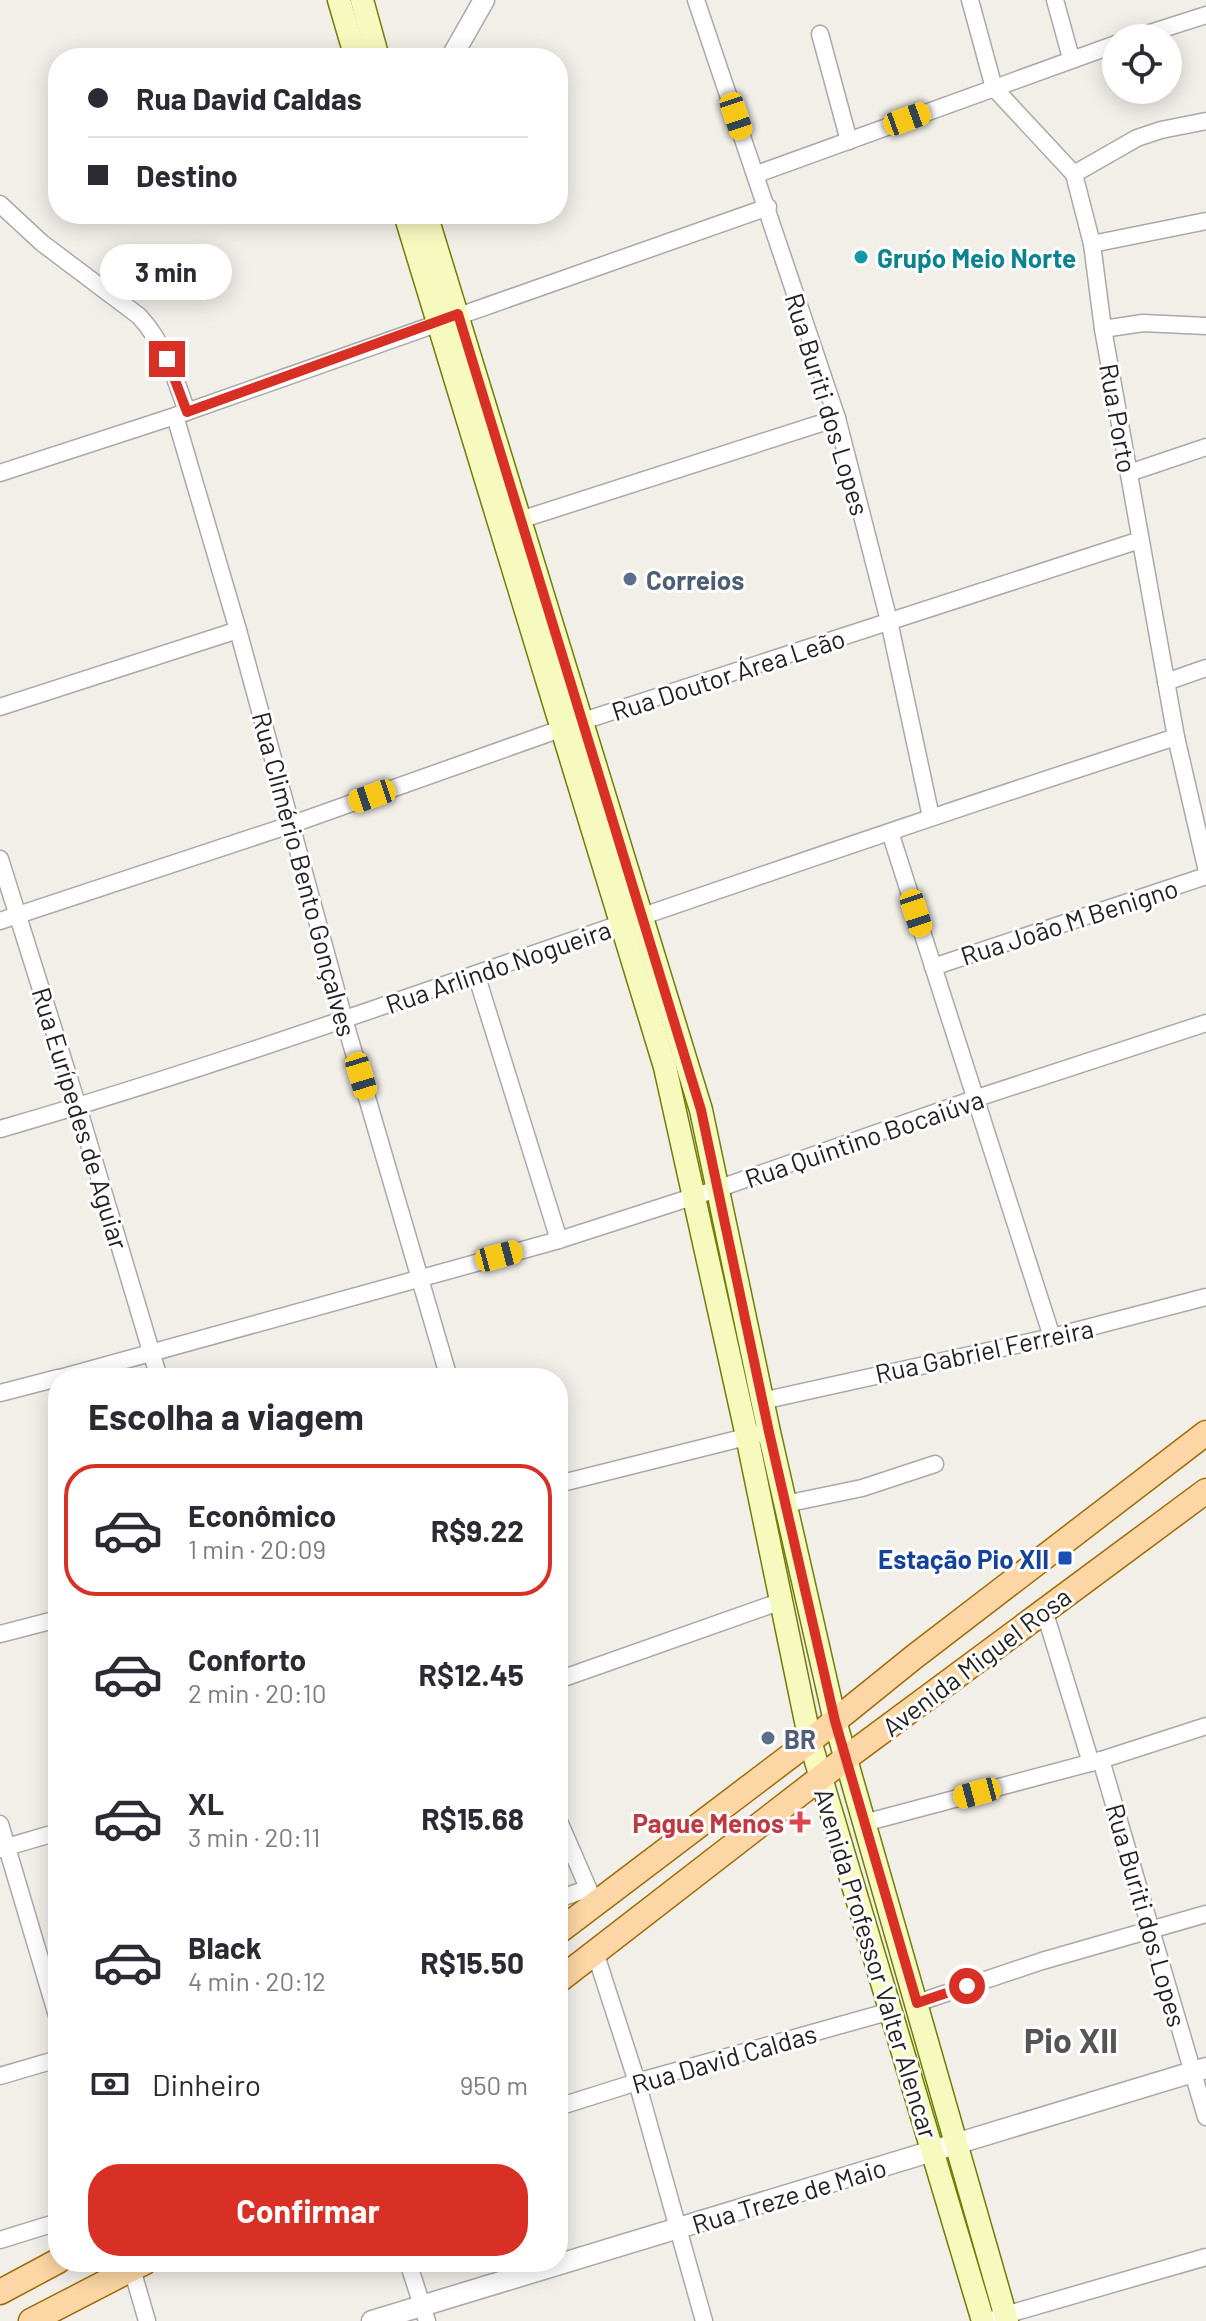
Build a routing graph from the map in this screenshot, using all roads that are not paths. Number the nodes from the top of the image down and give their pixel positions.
1 (339, 0) edge
2 (362, 0) edge
3 (484, 0) edge
4 (696, 0) edge
5 (970, 0) edge
6 (1055, 0) edge
7 (1204, 13) edge
8 (1173, 24) edge
9 (820, 34) dead end
10 (353, 48) edge
11 (375, 48) edge
12 (457, 48) edge
13 (1102, 48) edge
14 (1071, 58) junction
15 (994, 88) junction
16 (1206, 121) edge
17 (849, 141) junction
18 (757, 174) junction
19 (1074, 174) junction
20 (0, 204) edge
21 (768, 207) junction
22 (1206, 221) edge
23 (408, 224) edge
24 (429, 224) edge
25 (1092, 244) junction
26 (458, 314) junction
27 (436, 323) junction
28 (1206, 326) edge
29 (1103, 329) junction
30 (181, 414) junction
31 (837, 418) junction
32 (1206, 447) edge
33 (0, 473) edge
34 (1129, 473) junction
35 (520, 520) junction
36 (1140, 540) junction
37 (889, 621) junction
38 (238, 630) junction
39 (1206, 668) edge
40 (1166, 682) junction
41 (0, 707) edge
42 (573, 725) junction
43 (1176, 737) junction
44 (931, 817) junction
45 (290, 825) junction
46 (890, 832) junction
47 (0, 859) edge
48 (1206, 867) edge
49 (1206, 876) edge
50 (18, 915) junction
51 (643, 917) junction
52 (0, 921) edge
53 (620, 924) junction
54 (933, 967) junction
55 (476, 974) junction
56 (344, 1019) junction
57 (1206, 1023) edge
58 (974, 1099) junction
59 (78, 1107) junction
60 (0, 1129) edge
61 (717, 1189) junction
62 (695, 1196) junction
63 (559, 1240) junction
64 (420, 1277) junction
65 (1206, 1297) edge
66 (1052, 1337) junction
67 (152, 1354) junction
68 (98, 1368) edge
69 (156, 1368) edge
70 (446, 1368) edge
71 (48, 1381) edge
72 (0, 1393) edge
73 (762, 1401) junction
74 (1206, 1433) edge
75 (758, 1434) junction
76 (935, 1464) dead end
77 (568, 1482) edge
78 (1206, 1491) edge
79 (785, 1504) junction
80 (779, 1602) junction
81 (1044, 1610) junction
82 (48, 1622) edge
83 (0, 1634) edge
84 (568, 1676) edge
85 (835, 1721) junction
86 (1206, 1726) edge
87 (810, 1741) junction
88 (846, 1758) junction
89 (1096, 1762) junction
90 (821, 1778) junction
91 (864, 1823) junction
92 (0, 1824) edge
93 (48, 1835) edge
94 (568, 1842) edge
95 (3, 1848) edge
96 (591, 1896) junction
97 (568, 1898) edge
98 (1206, 1914) edge
99 (568, 1921) edge
100 (1151, 1928) junction
101 (595, 1952) junction
102 (568, 1973) edge
103 (48, 1988) edge
104 (917, 2003) junction
105 (891, 2011) junction
106 (48, 2062) edge
107 (1199, 2070) edge
108 (0, 2076) edge
109 (637, 2082) junction
110 (568, 2104) edge
111 (1206, 2117) edge
112 (958, 2144) junction
113 (934, 2152) junction
114 (48, 2225) edge
115 (680, 2228) junction
116 (0, 2240) edge
117 (1206, 2257) edge
118 (568, 2265) edge
119 (48, 2266) edge
120 (127, 2272) edge
121 (140, 2272) edge
122 (411, 2272) edge
123 (548, 2272) edge
124 (0, 2292) edge
125 (425, 2313) edge
126 (992, 2320) edge
127 (31, 2321) edge
128 (147, 2321) edge
129 (372, 2321) edge
130 (704, 2321) edge

1 - 10 main road
2 - 11 main road
3 - 12 street
4 - 18 street, Rua Buriti dos Lopes
5 - 15 street, Rua Porto
6 - 14 street
7 - 8 street
9 - 17 street
13 - 14 street
14 - 15 street
15 - 17 street
15 - 19 street, Rua Porto
16 - 19 street
17 - 18 street
18 - 21 street, Rua Buriti dos Lopes
19 - 25 street, Rua Porto
20 - 30 street, Rua Climério Bento Gonçalves
21 - 26 street
21 - 31 street, Rua Buriti dos Lopes
22 - 25 street
23 - 27 main road, Avenida Professor Valter Alencar
24 - 26 main road, Avenida Professor Valter Alencar
25 - 29 street, Rua Porto
26 - 27 street
26 - 35 main road, Avenida Professor Valter Alencar
27 - 30 street
27 - 42 main road, Avenida Professor Valter Alencar
28 - 29 street
29 - 34 street, Rua Porto
30 - 33 street
30 - 38 street, Rua Climério Bento Gonçalves
31 - 35 street
31 - 37 street, Rua Buriti dos Lopes
32 - 34 street
34 - 36 street, Rua Porto
35 - 42 main road, Avenida Professor Valter Alencar
36 - 37 street, Rua Doutor Área Leão
36 - 40 street, Rua Porto
37 - 42 street, Rua Doutor Área Leão
37 - 44 street, Rua Buriti dos Lopes
38 - 41 street
38 - 45 street, Rua Climério Bento Gonçalves
39 - 40 street
40 - 43 street, Rua Porto
42 - 45 street, Rua Doutor Área Leão
42 - 51 main road, Avenida Professor Valter Alencar
42 - 53 main road, Avenida Professor Valter Alencar
43 - 44 street, Rua Arlindo Nogueira
43 - 48 street, Rua Porto
44 - 46 street, Rua Arlindo Nogueira
45 - 50 street, Rua Doutor Área Leão
45 - 56 street, Rua Climério Bento Gonçalves
46 - 51 street, Rua Arlindo Nogueira
46 - 54 street
47 - 50 street, Rua Eurípedes de Aguiar
49 - 54 street, Rua João M Benigno
50 - 52 street, Rua Doutor Área Leão
50 - 59 street, Rua Eurípedes de Aguiar
51 - 53 street, Rua Arlindo Nogueira
51 - 61 main road, Avenida Professor Valter Alencar
53 - 55 street, Rua Arlindo Nogueira
53 - 62 main road, Avenida Professor Valter Alencar
54 - 58 street
55 - 56 street, Rua Arlindo Nogueira
55 - 63 street
56 - 59 street, Rua Arlindo Nogueira
56 - 64 street, Rua Climério Bento Gonçalves
57 - 58 street, Rua Quintino Bocaiúva
58 - 61 street, Rua Quintino Bocaiúva
58 - 66 street
59 - 60 street, Rua Arlindo Nogueira
59 - 67 street, Rua Eurípedes de Aguiar
61 - 62 street, Rua Quintino Bocaiúva
61 - 73 main road, Avenida Professor Valter Alencar
62 - 63 street, Rua Quintino Bocaiúva
62 - 75 main road, Avenida Professor Valter Alencar
63 - 64 street, Rua Quintino Bocaiúva
64 - 67 street, Rua Quintino Bocaiúva
64 - 70 street, Rua Climério Bento Gonçalves
65 - 66 street, Rua Gabriel Ferreira
66 - 73 street, Rua Gabriel Ferreira
67 - 68 street, Rua Quintino Bocaiúva
67 - 69 street, Rua Eurípedes de Aguiar
71 - 72 street, Rua Quintino Bocaiúva
73 - 75 main road, Avenida Professor Valter Alencar
74 - 85 main road, Avenida Miguel Rosa
75 - 77 street
75 - 79 main road, Avenida Professor Valter Alencar
75 - 80 main road, Avenida Professor Valter Alencar
76 - 79 street
78 - 81 main road, Avenida Miguel Rosa
79 - 85 main road, Avenida Professor Valter Alencar
80 - 84 street
80 - 87 main road, Avenida Professor Valter Alencar
81 - 88 main road, Avenida Miguel Rosa
81 - 89 street, Rua Buriti dos Lopes
82 - 83 street
85 - 87 main road, Avenida Miguel Rosa
85 - 88 main road, Avenida Professor Valter Alencar
86 - 89 street
87 - 90 main road, Avenida Professor Valter Alencar
87 - 96 main road, Avenida Miguel Rosa
88 - 90 main road, Avenida Miguel Rosa
88 - 91 main road, Avenida Professor Valter Alencar
89 - 91 street
89 - 100 street, Rua Buriti dos Lopes
90 - 101 main road, Avenida Miguel Rosa
90 - 105 main road, Avenida Professor Valter Alencar
91 - 104 main road, Avenida Professor Valter Alencar
92 - 95 street
93 - 95 street
94 - 96 street
95 - 103 street
96 - 97 street
96 - 99 main road, Avenida Miguel Rosa
98 - 100 street
100 - 104 street
100 - 107 street, Rua Buriti dos Lopes
101 - 102 main road, Avenida Miguel Rosa
101 - 109 street
104 - 112 main road, Avenida Professor Valter Alencar
105 - 109 street, Rua David Caldas
105 - 113 main road, Avenida Professor Valter Alencar
106 - 108 street
107 - 111 street, Rua Buriti dos Lopes
107 - 112 street, Rua Treze de Maio
109 - 110 street, Rua David Caldas
109 - 115 street
112 - 113 street, Rua Treze de Maio
112 - 126 main road, Avenida Professor Valter Alencar
113 - 115 street, Rua Treze de Maio
113 - 126 main road, Avenida Professor Valter Alencar
114 - 116 street
115 - 118 street, Rua Treze de Maio
115 - 130 street
117 - 126 street
119 - 124 main road
120 - 127 main road
121 - 128 street
122 - 125 street
123 - 125 street, Rua Treze de Maio
125 - 129 street, Rua Treze de Maio

